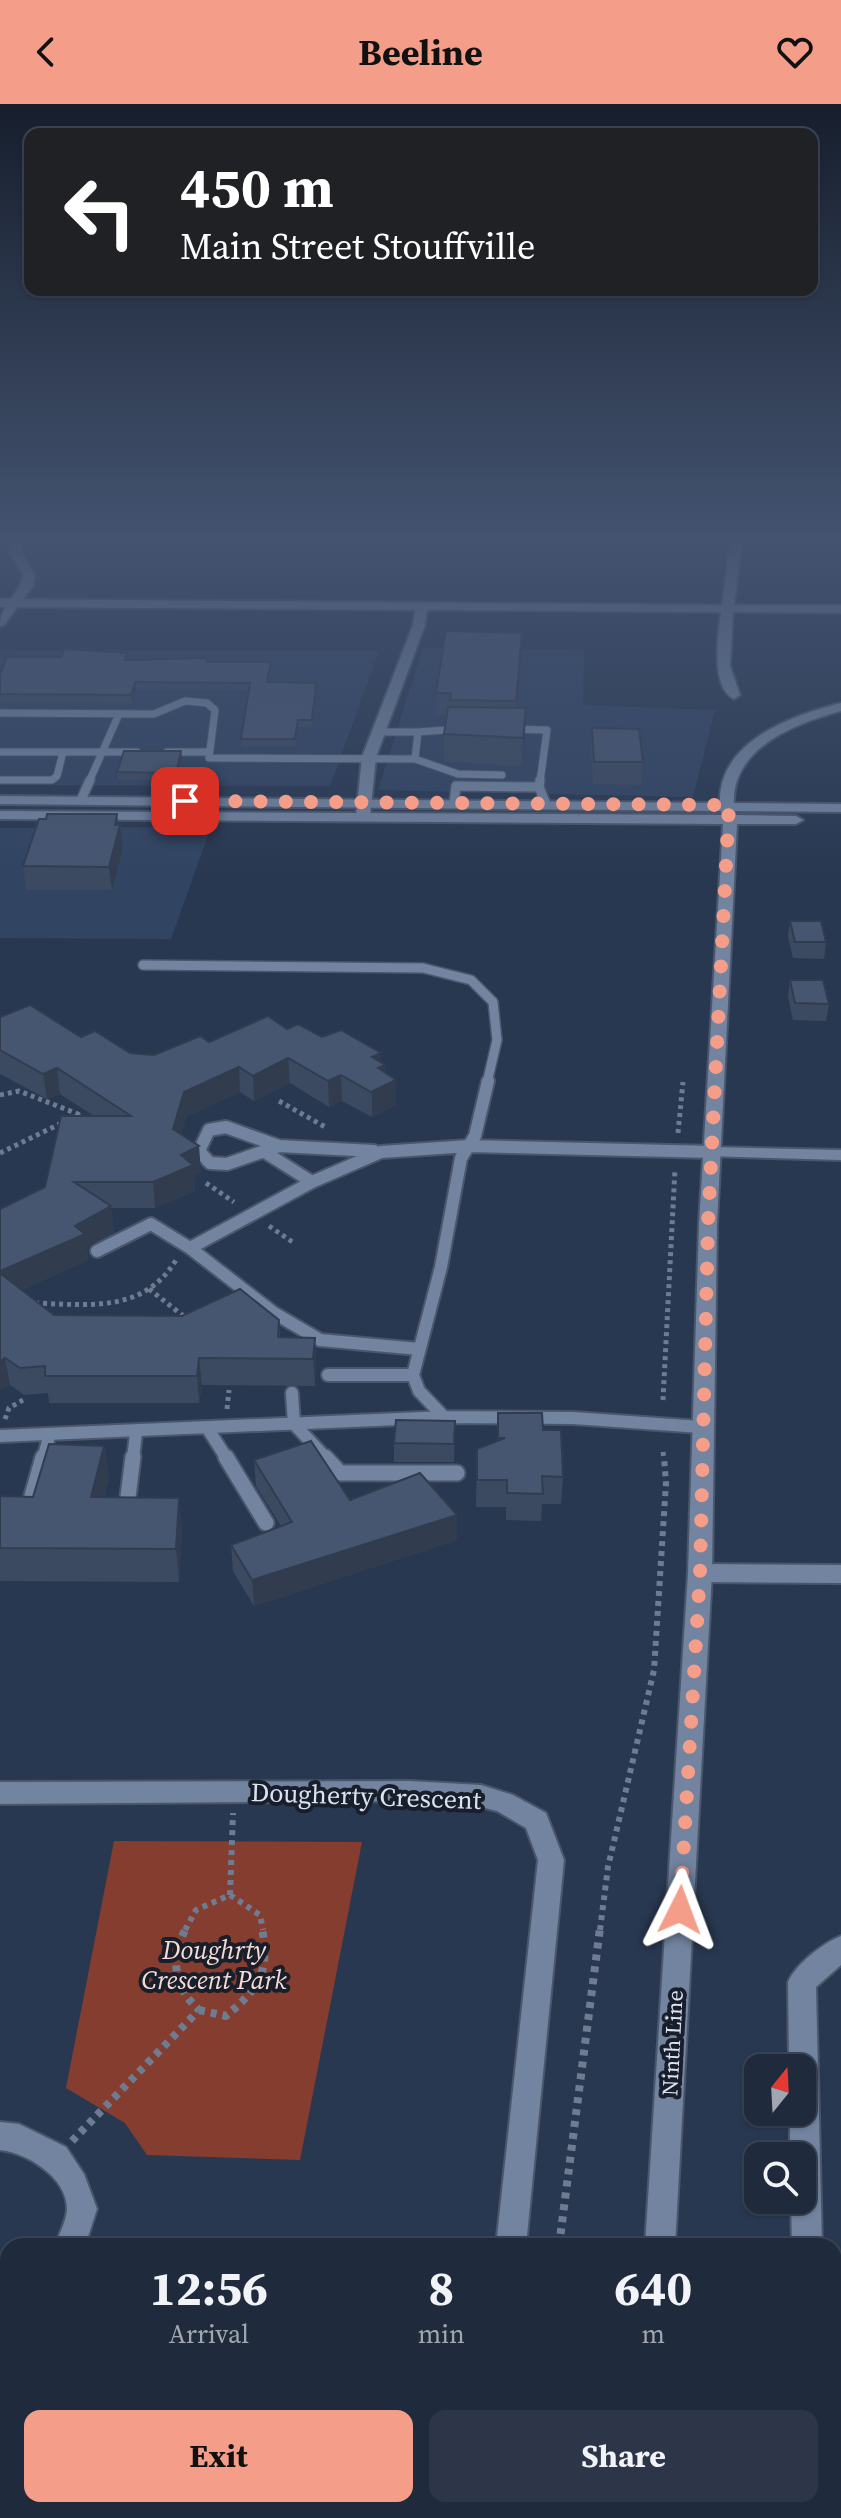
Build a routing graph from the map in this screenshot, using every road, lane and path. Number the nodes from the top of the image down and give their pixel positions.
1 (408, 654) edge
2 (725, 654) edge
3 (734, 695) dead end
4 (841, 707) edge
5 (0, 713) edge
6 (119, 714) junction
7 (468, 729) edge
8 (499, 729) edge
9 (378, 732) junction
10 (418, 732) junction
11 (0, 752) edge
12 (63, 752) junction
13 (102, 752) junction
14 (209, 752) junction
15 (415, 759) junction
16 (368, 761) junction
17 (502, 772) dead end
18 (527, 772) dead end
19 (541, 772) junction
20 (458, 774) junction
21 (0, 780) edge
22 (456, 786) junction
23 (539, 787) junction
24 (0, 800) edge
25 (81, 800) junction
26 (454, 803) junction
27 (546, 804) junction
28 (841, 808) edge
29 (364, 809) junction
30 (730, 813) junction
31 (0, 815) edge
32 (841, 820) edge
33 (143, 965) dead end
34 (683, 1082) dead end
35 (0, 1095) edge
36 (279, 1101) dead end
37 (331, 1131) dead end
38 (678, 1135) dead end
39 (279, 1146) junction
40 (469, 1146) junction
41 (263, 1151) junction
42 (381, 1152) junction
43 (713, 1152) junction
44 (0, 1153) edge
45 (841, 1155) edge
46 (676, 1168) dead end
47 (312, 1182) junction
48 (190, 1248) junction
49 (97, 1251) dead end
50 (149, 1289) junction
51 (26, 1302) edge
52 (87, 1304) junction
53 (85, 1316) edge
54 (191, 1321) edge
55 (419, 1349) junction
56 (328, 1375) dead end
57 (413, 1375) junction
58 (292, 1393) dead end
59 (663, 1400) dead end
60 (444, 1417) junction
61 (294, 1424) junction
62 (701, 1427) junction
63 (208, 1429) junction
64 (136, 1433) junction
65 (0, 1436) edge
66 (49, 1437) junction
67 (663, 1452) dead end
68 (457, 1473) dead end
69 (27, 1512) edge
70 (125, 1518) edge
71 (266, 1523) dead end
72 (700, 1573) junction
73 (841, 1574) edge
74 (234, 1792) junction
75 (0, 1793) edge
76 (230, 1895) junction
77 (841, 1948) edge
78 (199, 2010) junction
79 (0, 2136) edge
80 (55, 2157) junction
81 (73, 2238) edge
82 (512, 2238) edge
83 (560, 2238) edge
84 (660, 2238) edge
85 (807, 2238) edge

1 - 9 main road
2 - 3 main road
4 - 30 main road, Ninth Line
5 - 6 lane
6 - 13 lane
6 - 14 lane
7 - 10 lane
8 - 19 lane
9 - 10 lane
9 - 16 main road
10 - 15 lane
11 - 12 lane
12 - 13 lane
12 - 21 lane
13 - 14 lane
13 - 25 lane
14 - 16 lane
15 - 16 lane
15 - 20 lane
16 - 29 main road
17 - 20 lane
18 - 19 lane
19 - 23 lane
20 - 22 lane
22 - 23 lane
22 - 26 lane
23 - 27 lane
24 - 25 main road
25 - 29 main road
26 - 27 main road
26 - 29 main road
27 - 30 main road
28 - 30 main road
29 - 30 main road
29 - 31 main road
30 - 32 main road
30 - 43 main road, Ninth Line
33 - 40 lane
34 - 38 path
35 - 44 path
36 - 37 path
39 - 41 lane
39 - 41 lane
39 - 42 lane
40 - 42 lane
40 - 43 lane
40 - 55 lane
41 - 47 lane
42 - 47 lane
43 - 45 main road
43 - 62 main road, Ninth Line
46 - 59 path
47 - 48 lane
48 - 49 lane
48 - 50 path
48 - 55 lane
50 - 52 path
50 - 54 path
51 - 52 path
52 - 53 path
55 - 57 lane
56 - 57 lane
57 - 60 lane
58 - 61 lane
60 - 61 lane
60 - 62 lane
61 - 63 lane
61 - 68 lane
62 - 72 main road, Ninth Line
63 - 64 lane
63 - 71 lane
64 - 66 lane
64 - 70 lane
65 - 66 lane
66 - 69 lane
67 - 83 path
72 - 73 main road
72 - 84 main road, Ninth Line
74 - 75 main road, Dougherty Crescent
74 - 76 path
74 - 82 main road, Dougherty Crescent
76 - 78 path
76 - 78 path
77 - 85 main road
78 - 80 path
79 - 80 main road
80 - 81 main road

